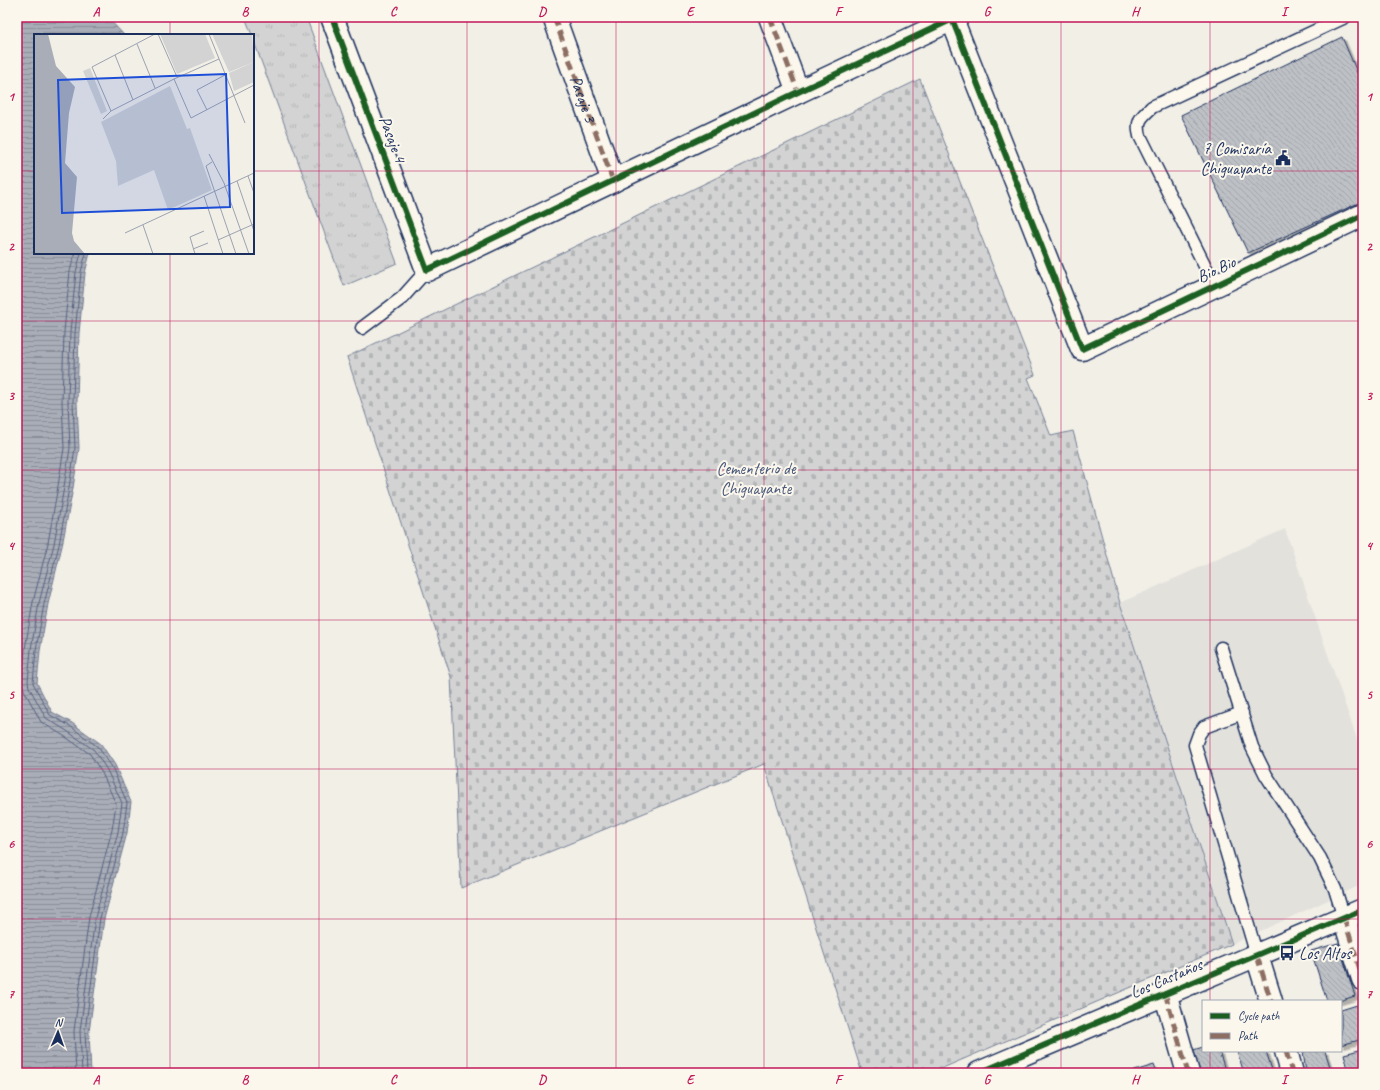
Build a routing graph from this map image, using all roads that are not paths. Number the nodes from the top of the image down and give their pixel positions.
1 (332, 17) edge
2 (554, 17) edge
3 (770, 17) edge
4 (1345, 17) edge
5 (954, 18) edge
6 (798, 92) junction
7 (614, 181) junction
8 (1363, 215) edge
9 (427, 270) junction
10 (1215, 286) junction
11 (362, 328) dead end
12 (1221, 648) dead end
13 (1242, 713) junction
14 (1353, 914) edge
15 (1257, 956) junction
16 (1363, 979) edge
17 (1165, 993) junction
18 (1271, 1000) edge
19 (1286, 1052) edge
20 (979, 1073) edge
21 (1188, 1073) edge
22 (1292, 1073) edge

1 - 9 street, Pasaje 4
2 - 7 street, Pasaje 3
3 - 6 street
4 - 10 lane
5 - 6 street
5 - 10 street, Bio Bio
6 - 7 street
7 - 9 street
8 - 10 street, Bio Bio
9 - 11 lane
12 - 13 lane
13 - 14 lane
13 - 15 lane
14 - 15 street, Los Castaños
14 - 16 street
15 - 17 street, Los Castaños
15 - 18 street
17 - 20 street, Los Castaños
17 - 21 street
19 - 22 street

